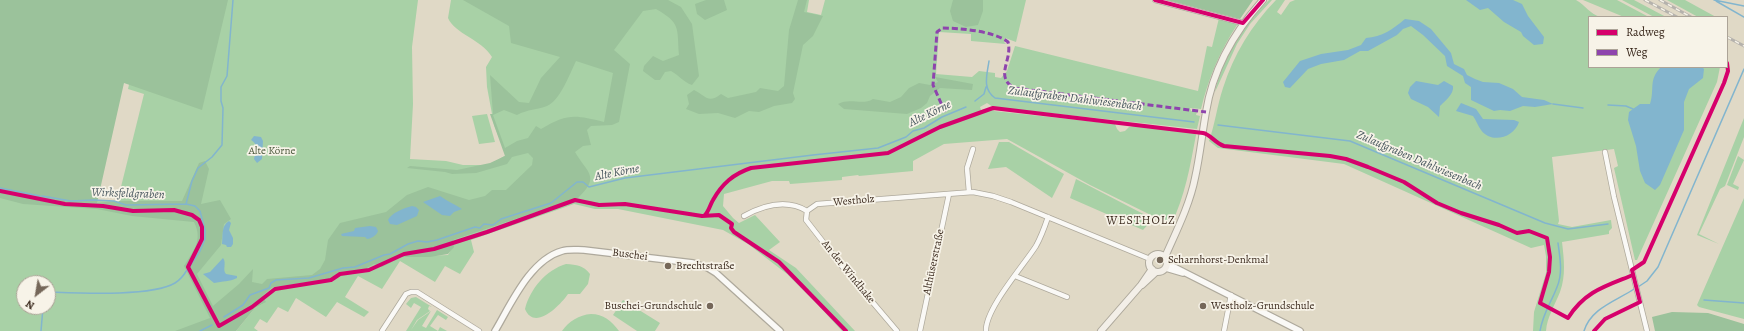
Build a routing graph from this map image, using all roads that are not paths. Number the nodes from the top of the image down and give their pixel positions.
1 (1155, 0) edge
2 (1264, 0) edge
3 (1243, 23) junction
4 (973, 149) dead end
5 (1605, 152) dead end
6 (969, 192) junction
7 (949, 194) junction
8 (807, 211) junction
9 (744, 216) dead end
10 (1048, 217) junction
11 (1162, 256) junction
12 (1150, 259) junction
13 (1167, 266) junction
14 (1154, 270) junction
15 (1015, 276) junction
16 (1231, 295) junction
17 (1067, 297) dead end
18 (986, 330) edge
19 (382, 331) edge
20 (479, 331) edge
21 (495, 331) edge
22 (780, 331) edge
23 (897, 331) edge
24 (920, 331) edge
25 (1101, 331) edge
26 (1224, 331) edge
27 (1300, 331) edge
28 (1647, 331) edge

1 - 3 street
2 - 3 main road
3 - 11 main road
4 - 6 street
5 - 28 street
6 - 7 street, Westholz
6 - 10 street, Westholz
7 - 8 street, Westholz
7 - 24 street, Althüserstraße
8 - 9 street
8 - 23 street, An der Windhake
10 - 12 street, Westholz
10 - 15 street
11 - 12 main road
11 - 13 main road
12 - 14 main road
13 - 14 main road
13 - 16 street
14 - 25 main road
15 - 17 street
15 - 18 street
16 - 26 street
16 - 27 street
19 - 20 street
21 - 22 street, Buschei

